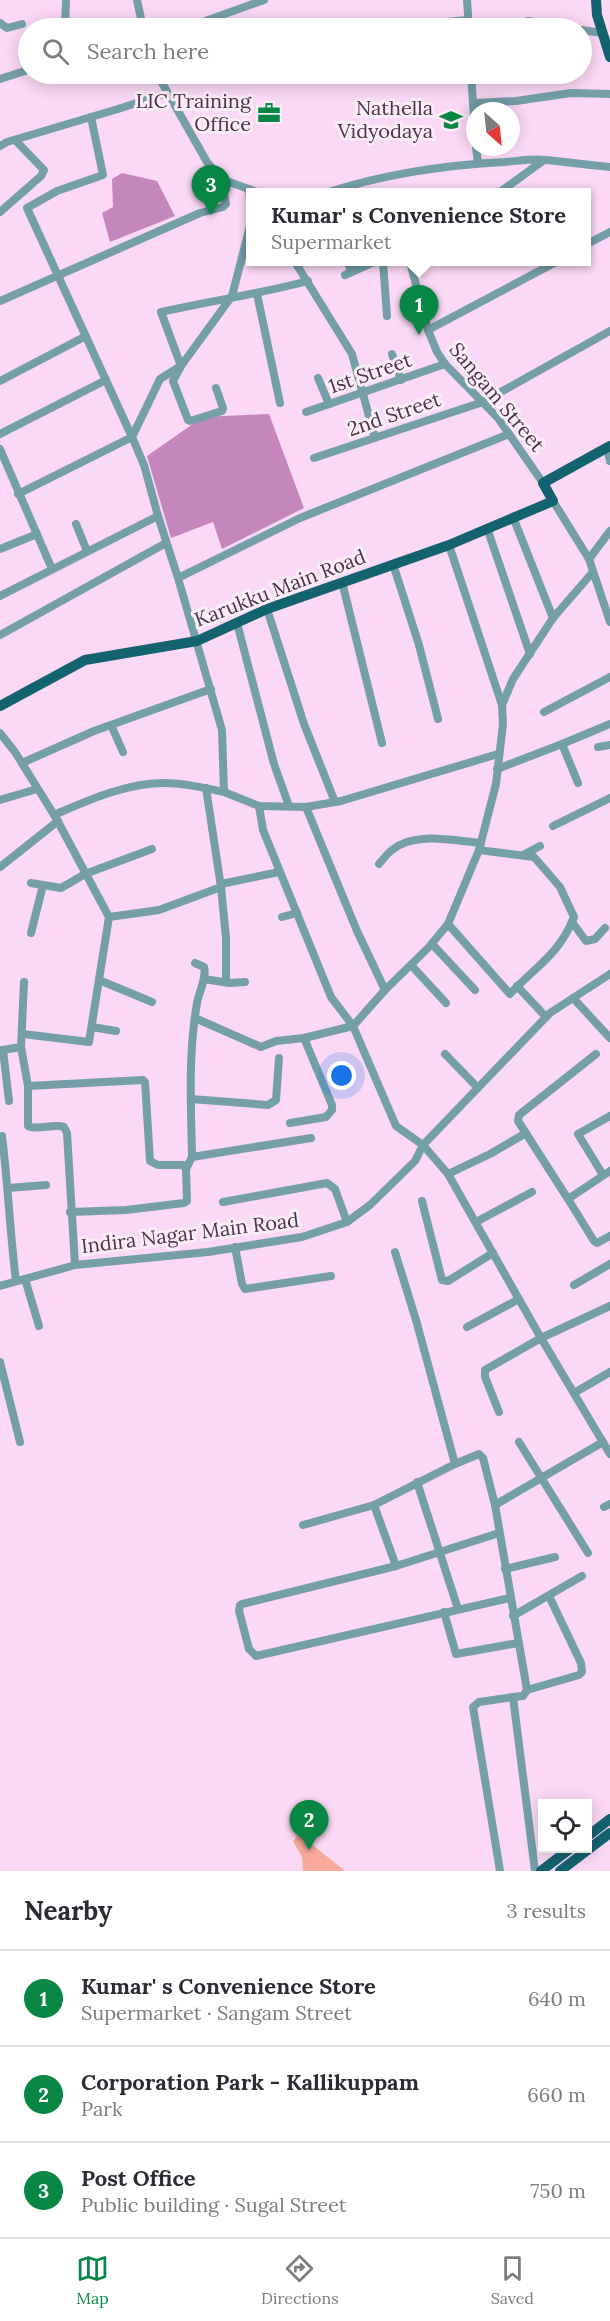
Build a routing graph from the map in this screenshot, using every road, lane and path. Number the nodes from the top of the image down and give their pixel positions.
1 (66, 0) edge
2 (137, 0) edge
3 (264, 0) edge
4 (467, 0) edge
5 (596, 0) edge
6 (65, 18) edge
7 (141, 18) edge
8 (214, 18) edge
9 (468, 18) edge
10 (0, 23) edge
11 (18, 25) edge
12 (592, 32) edge
13 (602, 33) junction
14 (610, 57) edge
15 (18, 73) edge
16 (0, 79) edge
17 (162, 84) edge
18 (471, 84) edge
19 (167, 93) junction
20 (610, 94) edge
21 (472, 102) edge
22 (494, 102) edge
23 (91, 117) junction
24 (15, 140) junction
25 (0, 146) edge
26 (477, 156) edge
27 (544, 159) junction
28 (478, 164) junction
29 (610, 167) edge
30 (221, 179) junction
31 (246, 188) edge
32 (356, 188) edge
33 (505, 188) edge
34 (0, 212) edge
35 (610, 232) edge
36 (246, 241) edge
37 (591, 242) edge
38 (298, 266) edge
39 (348, 266) edge
40 (364, 266) edge
41 (383, 266) edge
42 (411, 266) edge
43 (547, 266) edge
44 (58, 276) junction
45 (308, 281) junction
46 (257, 294) junction
47 (232, 296) junction
48 (0, 301) edge
49 (387, 316) dead end
50 (428, 330) junction
51 (610, 331) edge
52 (86, 336) junction
53 (392, 354) dead end
54 (445, 364) junction
55 (181, 366) junction
56 (318, 378) dead end
57 (106, 380) junction
58 (400, 380) junction
59 (0, 381) edge
60 (216, 388) dead end
61 (363, 393) junction
62 (483, 402) junction
63 (280, 403) dead end
64 (329, 404) junction
65 (306, 412) dead end
66 (0, 434) edge
67 (509, 434) junction
68 (132, 436) junction
69 (375, 438) junction
70 (608, 447) edge
71 (0, 449) edge
72 (315, 459) dead end
73 (610, 461) edge
74 (543, 483) junction
75 (18, 494) junction
76 (553, 501) junction
77 (158, 516) junction
78 (513, 517) junction
79 (76, 525) dead end
80 (487, 528) junction
81 (610, 531) edge
82 (37, 534) junction
83 (166, 543) junction
84 (449, 545) junction
85 (0, 549) edge
86 (87, 551) junction
87 (589, 560) junction
88 (393, 564) junction
89 (52, 569) junction
90 (592, 573) junction
91 (178, 578) junction
92 (342, 582) junction
93 (0, 596) edge
94 (267, 609) junction
95 (553, 618) junction
96 (237, 622) junction
97 (610, 622) edge
98 (0, 636) edge
99 (197, 641) junction
100 (530, 654) junction
101 (610, 677) edge
102 (211, 689) junction
103 (502, 705) junction
104 (0, 706) edge
105 (544, 712) dead end
106 (438, 719) dead end
107 (610, 724) edge
108 (111, 725) junction
109 (0, 733) edge
110 (382, 743) dead end
111 (562, 744) junction
112 (610, 745) edge
113 (598, 747) dead end
114 (123, 752) dead end
115 (498, 754) junction
116 (22, 763) junction
117 (497, 769) junction
118 (578, 783) dead end
119 (206, 788) junction
120 (37, 789) junction
121 (224, 792) junction
122 (610, 798) edge
123 (0, 800) edge
124 (335, 802) junction
125 (259, 806) junction
126 (289, 806) junction
127 (306, 807) junction
128 (56, 818) junction
129 (553, 825) dead end
130 (480, 846) junction
131 (540, 846) dead end
132 (152, 849) dead end
133 (523, 855) junction
134 (379, 864) dead end
135 (0, 867) edge
136 (279, 872) junction
137 (85, 874) junction
138 (31, 883) dead end
139 (43, 885) junction
140 (221, 886) junction
141 (297, 914) junction
142 (109, 917) junction
143 (282, 918) dead end
144 (572, 922) junction
145 (448, 924) junction
146 (605, 928) dead end
147 (31, 933) dead end
148 (432, 944) junction
149 (195, 963) dead end
150 (411, 965) junction
151 (610, 974) edge
152 (204, 979) junction
153 (99, 980) junction
154 (226, 981) junction
155 (24, 982) dead end
156 (244, 982) dead end
157 (517, 986) junction
158 (385, 990) junction
159 (475, 990) dead end
160 (573, 998) junction
161 (152, 1002) dead end
162 (446, 1003) dead end
163 (546, 1017) junction
164 (195, 1018) junction
165 (353, 1026) junction
166 (92, 1027) junction
167 (116, 1031) dead end
168 (23, 1034) junction
169 (304, 1038) junction
170 (610, 1038) edge
171 (21, 1047) junction
172 (1, 1050) edge
173 (445, 1054) dead end
174 (596, 1054) dead end
175 (279, 1058) dead end
176 (28, 1086) junction
177 (478, 1088) junction
178 (191, 1099) junction
179 (9, 1101) dead end
180 (610, 1116) edge
181 (290, 1124) dead end
182 (526, 1133) junction
183 (2, 1136) dead end
184 (311, 1138) dead end
185 (423, 1145) junction
186 (192, 1157) junction
187 (3, 1166) edge
188 (186, 1169) junction
189 (606, 1173) edge
190 (448, 1174) junction
191 (46, 1185) dead end
192 (8, 1188) junction
193 (532, 1192) dead end
194 (568, 1199) junction
195 (422, 1201) dead end
196 (223, 1202) dead end
197 (70, 1212) junction
198 (347, 1222) junction
199 (476, 1222) junction
200 (610, 1236) edge
201 (235, 1247) junction
202 (395, 1251) dead end
203 (493, 1253) junction
204 (610, 1264) edge
205 (75, 1265) junction
206 (331, 1276) dead end
207 (21, 1280) junction
208 (574, 1285) dead end
209 (0, 1286) edge
210 (519, 1299) junction
211 (610, 1306) edge
212 (39, 1326) dead end
213 (466, 1327) dead end
214 (541, 1338) junction
215 (0, 1362) edge
216 (610, 1372) edge
217 (574, 1393) junction
218 (499, 1412) dead end
219 (20, 1442) dead end
220 (519, 1442) dead end
221 (607, 1447) edge
222 (455, 1464) junction
223 (541, 1479) junction
224 (417, 1482) junction
225 (374, 1505) junction
226 (495, 1505) junction
227 (303, 1525) dead end
228 (499, 1533) junction
229 (588, 1553) dead end
230 (441, 1554) junction
231 (555, 1557) dead end
232 (396, 1566) junction
233 (505, 1569) junction
234 (582, 1576) dead end
235 (549, 1596) junction
236 (510, 1598) junction
237 (458, 1609) junction
238 (444, 1612) junction
239 (513, 1616) junction
240 (518, 1643) junction
241 (526, 1690) junction
242 (513, 1697) junction
243 (610, 1819) edge
244 (592, 1833) edge
245 (610, 1833) edge
246 (564, 1853) edge
247 (500, 1871) edge
248 (536, 1871) edge
249 (541, 1871) edge
250 (560, 1871) edge

1 - 6 street
2 - 7 street
3 - 8 street
4 - 9 street
5 - 13 main road
10 - 11 street
12 - 13 street
13 - 14 main road
15 - 16 street
17 - 19 street
18 - 21 street
19 - 23 street
19 - 30 street
20 - 22 street
23 - 24 street
23 - 44 street
24 - 25 street
24 - 34 street
26 - 28 street
27 - 28 street
27 - 29 street
27 - 33 street
28 - 32 street
30 - 31 street
30 - 44 street
35 - 37 street
36 - 47 street
38 - 45 street
39 - 40 street
41 - 49 street
42 - 50 street, Sangam Street
43 - 50 street
44 - 48 street
44 - 52 street
45 - 46 street
45 - 61 street
46 - 47 street
46 - 63 street
47 - 55 street
47 - 55 street
50 - 54 street, Sangam Street
51 - 62 street, 2nd Street
52 - 57 street
52 - 59 street
53 - 58 street
54 - 58 street, 1st Street
54 - 62 street, Sangam Street
55 - 60 street
55 - 68 street
56 - 64 street
57 - 66 street
57 - 68 street
58 - 61 street, 1st Street
61 - 64 street, 1st Street
61 - 69 street
62 - 67 street, Sangam Street
62 - 69 street, 2nd Street
64 - 65 street, 1st Street
67 - 74 street, Sangam Street
67 - 91 street
68 - 75 street
68 - 77 street
69 - 72 street, 2nd Street
70 - 73 street
70 - 74 main road
71 - 75 street
74 - 76 main road
75 - 82 street
76 - 78 main road, Karukku Main Road
76 - 87 street
77 - 83 street
77 - 86 street
78 - 80 main road, Karukku Main Road
78 - 95 street
79 - 86 street
80 - 84 main road, Karukku Main Road
80 - 100 street
81 - 87 street
82 - 85 street
82 - 89 street
83 - 91 street
83 - 98 street
84 - 88 main road, Karukku Main Road
84 - 103 street
86 - 89 street
87 - 90 street
88 - 92 main road, Karukku Main Road
88 - 106 street
89 - 93 street
90 - 95 street
90 - 97 street
91 - 99 street
92 - 94 main road, Karukku Main Road
92 - 110 street
94 - 96 main road, Karukku Main Road
94 - 124 street
95 - 100 street
96 - 99 main road, Karukku Main Road
96 - 126 street
99 - 102 street
99 - 104 main road, Karukku Main Road
100 - 103 street
101 - 105 street
102 - 108 street
102 - 121 street
103 - 115 street
107 - 111 street
108 - 114 street
108 - 116 street
109 - 116 street
111 - 117 street
111 - 118 street
112 - 113 street
115 - 117 street
115 - 124 street
116 - 120 street
117 - 130 street
119 - 121 street
119 - 128 street
119 - 140 street
120 - 123 street
120 - 128 street
121 - 125 street
122 - 129 street
124 - 127 street
125 - 126 street
125 - 136 street
126 - 127 street
127 - 158 street
128 - 135 street
128 - 137 street
130 - 133 street
130 - 134 street
130 - 145 street
131 - 133 street
132 - 137 street
133 - 144 street
136 - 140 street
136 - 141 street
137 - 139 street
137 - 142 street
138 - 139 street
139 - 147 street
140 - 142 street
140 - 154 street
141 - 143 street
141 - 165 street
142 - 153 street
144 - 146 street
144 - 157 street
145 - 148 street
145 - 157 street
148 - 150 street
148 - 159 street
149 - 152 street
150 - 158 street
150 - 162 street
151 - 160 street, Indira Nagar Main Road
152 - 154 street
152 - 164 street
153 - 161 street
153 - 166 street
154 - 156 street
155 - 168 street
157 - 163 street
158 - 165 street
160 - 163 street, Indira Nagar Main Road
160 - 170 street
163 - 177 street, Indira Nagar Main Road
164 - 169 street
164 - 178 street
165 - 169 street
165 - 185 street
166 - 167 street
166 - 168 street
168 - 171 street
169 - 181 street
171 - 172 street
171 - 176 street
172 - 179 street
173 - 177 street
174 - 182 street
175 - 178 street
176 - 188 street
176 - 197 street
177 - 185 street, Indira Nagar Main Road
178 - 186 street
180 - 189 street
182 - 190 street
182 - 194 street
183 - 187 street
184 - 186 street
185 - 190 street
185 - 198 street, Indira Nagar Main Road
186 - 188 street
187 - 192 street
188 - 197 street
189 - 194 street
190 - 199 street
191 - 192 street
192 - 207 street
193 - 199 street
194 - 200 street
195 - 203 street
196 - 198 street
197 - 205 street
198 - 201 street, Indira Nagar Main Road
199 - 203 street
201 - 205 street, Indira Nagar Main Road
201 - 206 street
202 - 222 street
203 - 210 street
204 - 208 street
205 - 207 street, Indira Nagar Main Road
207 - 209 street, Indira Nagar Main Road
207 - 212 street
210 - 213 street
210 - 214 street
211 - 214 street
214 - 217 street
214 - 218 street
215 - 219 street
216 - 217 street
217 - 221 street
220 - 223 street
221 - 223 street
222 - 224 street
222 - 226 street
223 - 226 street
223 - 229 street
224 - 225 street
224 - 230 street
225 - 227 street
225 - 232 street
226 - 228 street
228 - 230 street
228 - 233 street
230 - 232 street
230 - 237 street
231 - 233 street
232 - 238 street
233 - 236 street
234 - 235 street
235 - 239 street
235 - 241 street
236 - 237 street
236 - 239 street
237 - 238 street
238 - 240 street
239 - 240 street
240 - 241 street
241 - 242 street
242 - 247 street
242 - 248 street
243 - 244 main road
245 - 250 main road
246 - 249 main road

